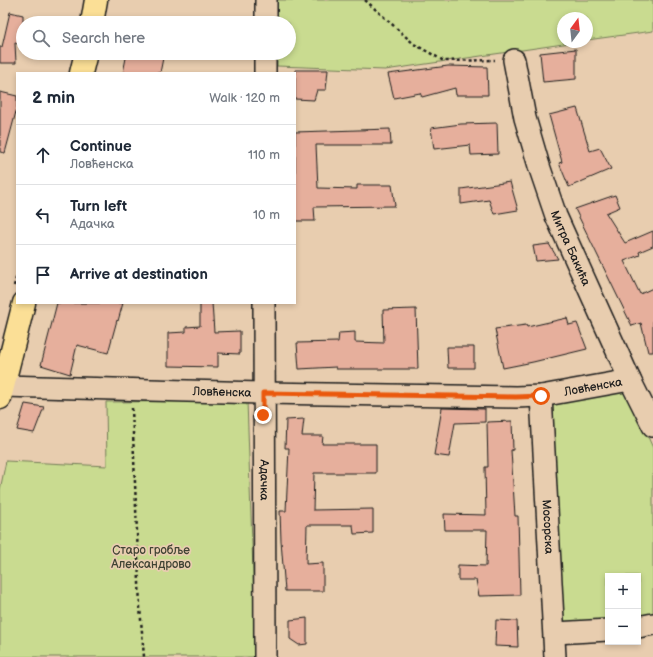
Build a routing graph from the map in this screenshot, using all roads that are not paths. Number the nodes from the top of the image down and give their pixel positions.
1 (96, 0) edge
2 (266, 0) edge
3 (93, 16) edge
4 (266, 16) edge
5 (84, 60) edge
6 (265, 60) edge
7 (514, 60) road end
8 (81, 72) edge
9 (265, 72) edge
10 (24, 304) edge
11 (264, 304) edge
12 (630, 380) junction
13 (2, 392) edge
14 (263, 393) junction
15 (541, 396) junction
16 (653, 426) edge
17 (653, 624) edge
18 (641, 626) edge
19 (605, 630) edge
20 (555, 633) junction
21 (265, 657) edge
22 (555, 657) edge

1 - 3 main road
2 - 4 street
5 - 8 main road
6 - 9 street
7 - 12 street, Митра Бакића
10 - 13 main road
11 - 14 street, Адачка
12 - 15 street, Ловћенска
12 - 16 street, Митра Бакића
13 - 14 street, Ловћенска
14 - 15 street, Ловћенска
14 - 21 street, Адачка
15 - 20 street, Мосорска
17 - 18 street
19 - 20 street
20 - 22 street, Мосорска

